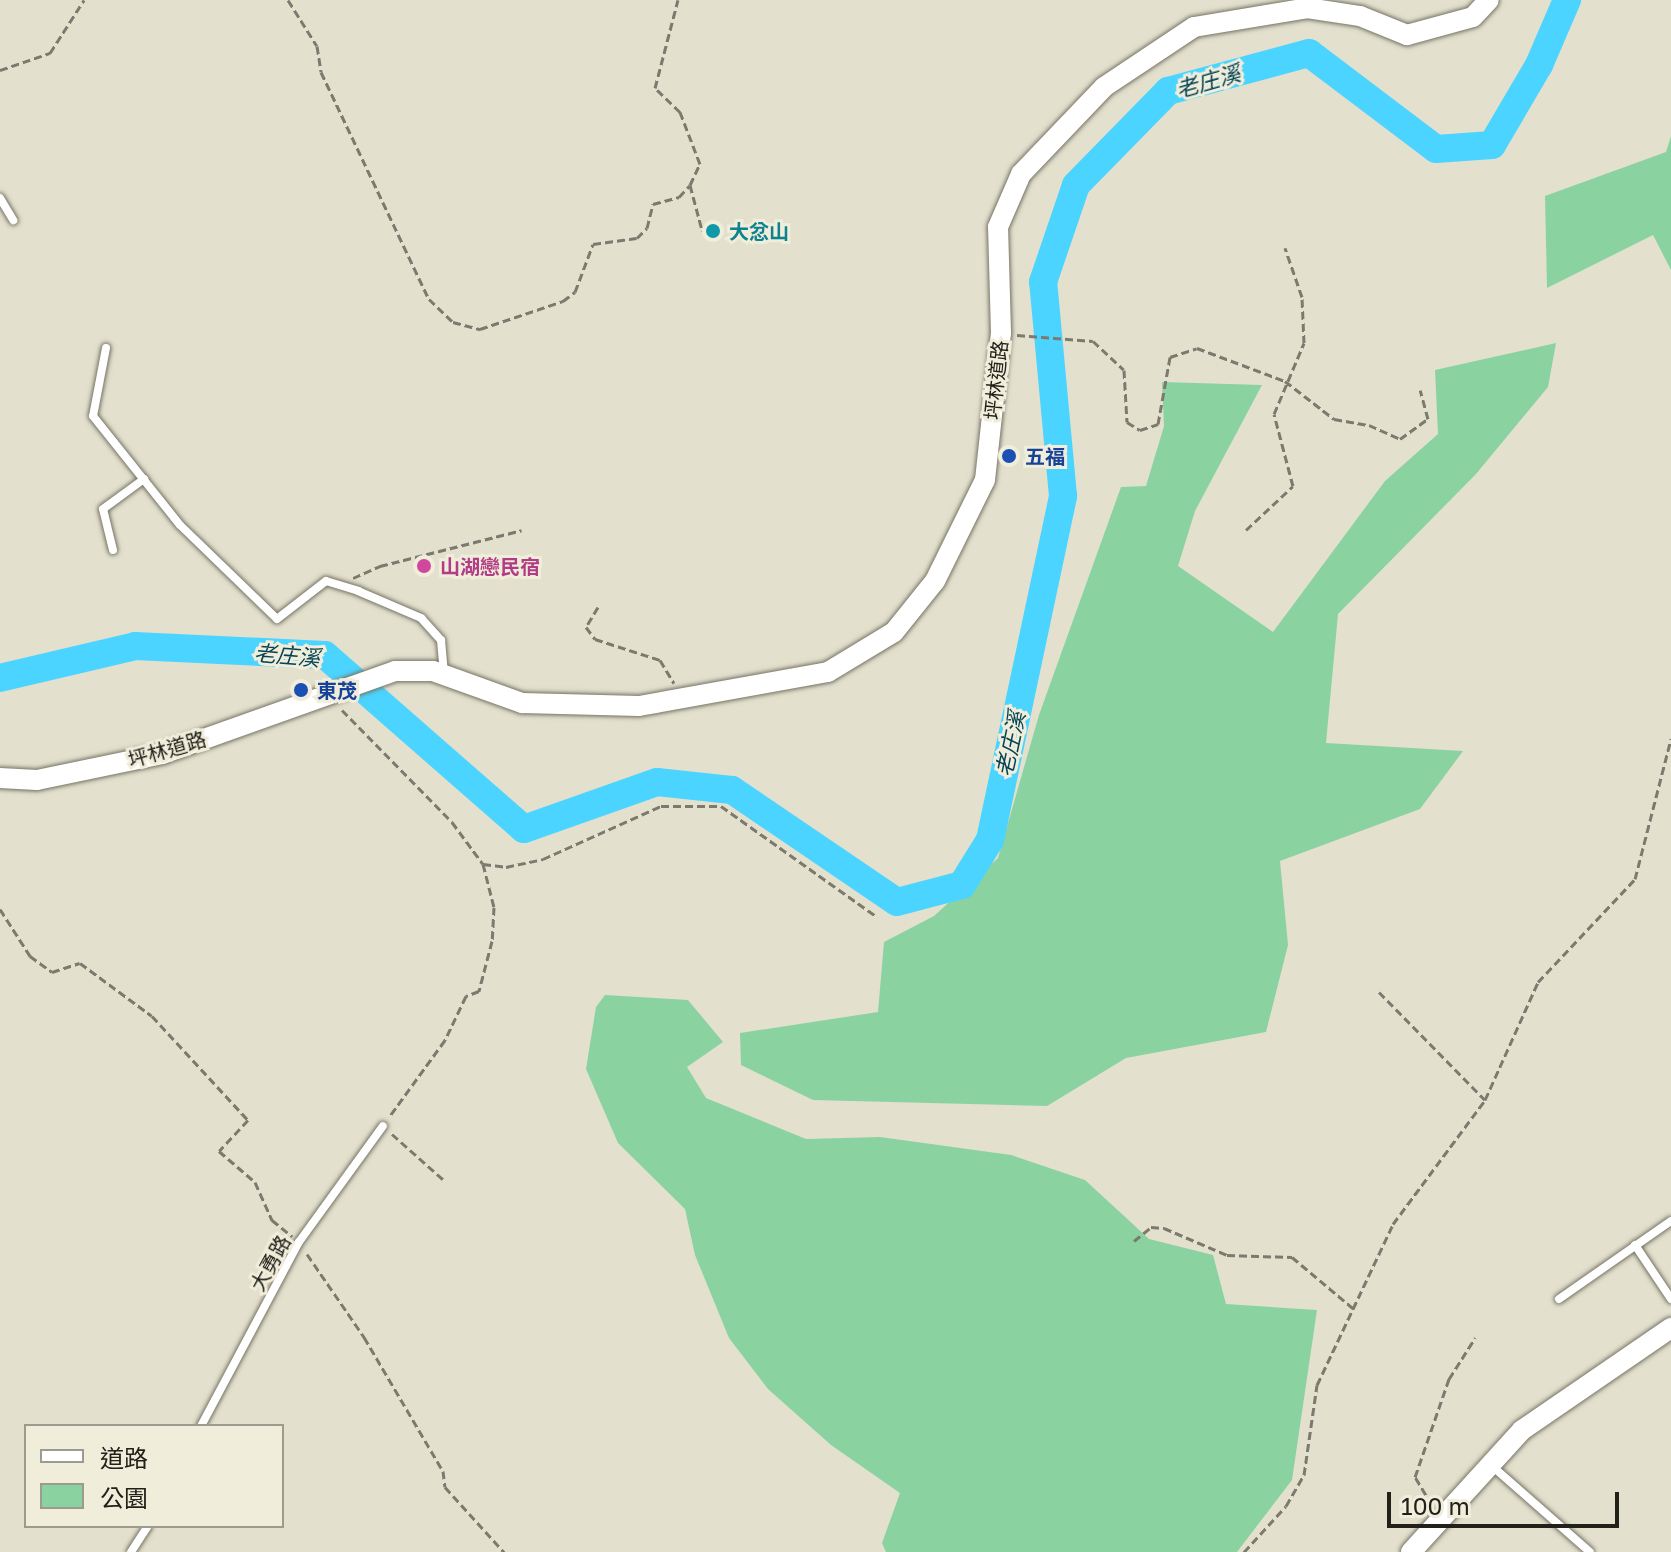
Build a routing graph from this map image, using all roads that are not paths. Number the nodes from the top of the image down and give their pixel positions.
1 (1489, 0) edge
2 (0, 198) edge
3 (13, 220) dead end
4 (106, 348) dead end
5 (144, 479) junction
6 (113, 550) dead end
7 (444, 675) junction
8 (0, 778) edge
9 (383, 1126) road end
10 (1671, 1221) edge
11 (1635, 1245) junction
12 (1559, 1299) dead end
13 (1671, 1299) edge
14 (1671, 1328) edge
15 (202, 1424) edge
16 (1488, 1463) junction
17 (147, 1528) edge
18 (131, 1552) edge
19 (1411, 1552) edge
20 (1590, 1552) edge

1 - 7 street, 坪林道路
2 - 3 lane
4 - 5 lane
5 - 6 lane
5 - 7 lane
7 - 8 street, 坪林道路
9 - 15 lane, 大勇路
10 - 11 lane
11 - 12 lane
11 - 13 lane
14 - 16 street
16 - 19 street
16 - 20 lane
17 - 18 lane

